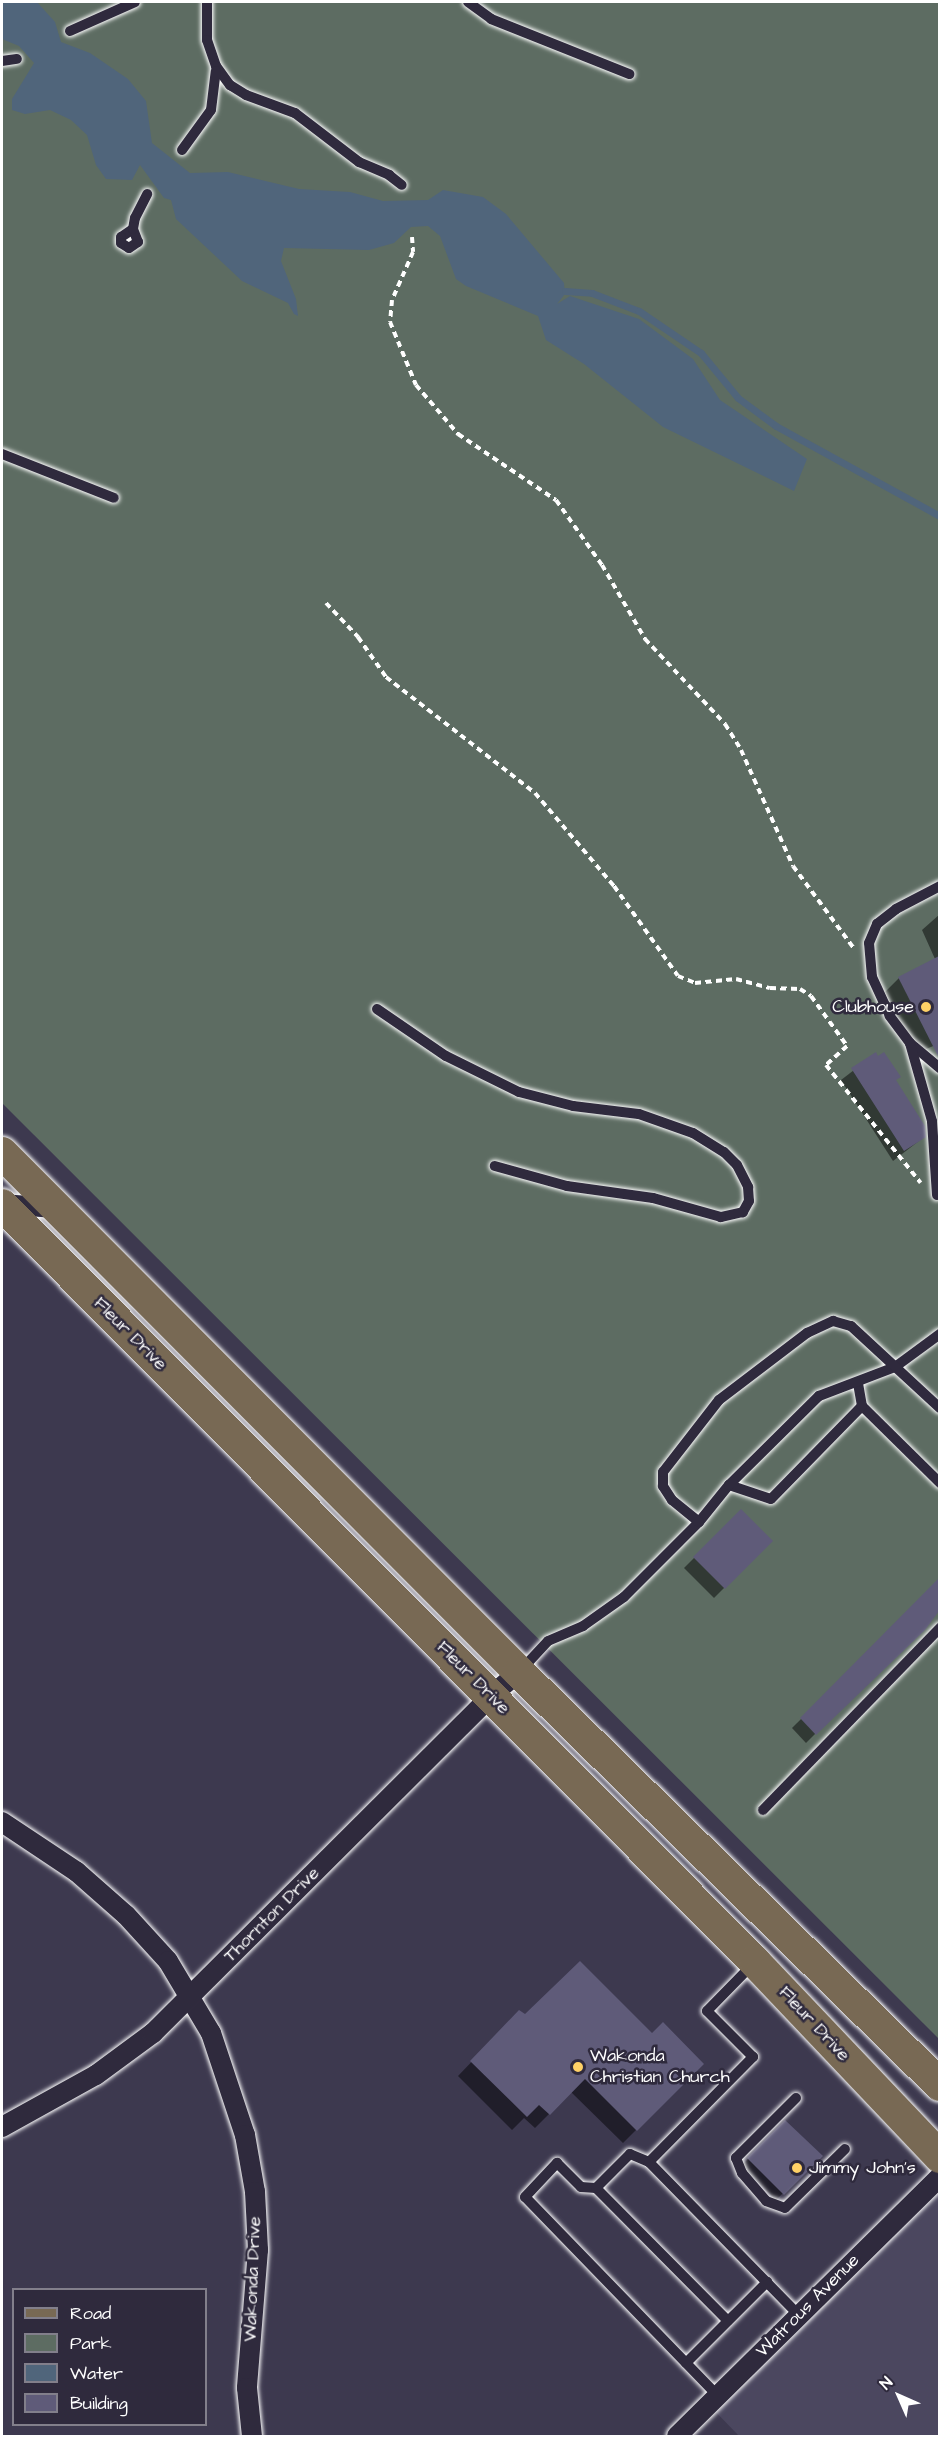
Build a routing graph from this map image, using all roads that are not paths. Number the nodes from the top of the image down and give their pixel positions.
1 (135, 2) edge
2 (207, 2) edge
3 (468, 2) edge
4 (70, 31) dead end
5 (17, 59) dead end
6 (2, 61) edge
7 (216, 66) junction
8 (628, 74) dead end
9 (236, 91) junction
10 (214, 99) junction
11 (182, 150) dead end
12 (402, 185) dead end
13 (147, 194) dead end
14 (132, 229) dead end
15 (2, 454) edge
16 (114, 498) dead end
17 (939, 886) edge
18 (377, 1009) dead end
19 (910, 1043) junction
20 (939, 1068) edge
21 (2, 1153) edge
22 (495, 1166) dead end
23 (937, 1195) road end
24 (2, 1204) edge
25 (55, 1209) junction
26 (938, 1340) edge
27 (896, 1367) junction
28 (858, 1383) junction
29 (862, 1406) junction
30 (939, 1408) edge
31 (939, 1483) edge
32 (729, 1485) junction
33 (699, 1522) junction
34 (939, 1628) edge
35 (519, 1672) junction
36 (491, 1696) junction
37 (763, 1810) dead end
38 (2, 1822) edge
39 (755, 1962) junction
40 (192, 1996) junction
41 (939, 2085) edge
42 (796, 2098) dead end
43 (2, 2127) edge
44 (845, 2150) dead end
45 (939, 2157) edge
46 (649, 2162) junction
47 (939, 2177) edge
48 (596, 2188) junction
49 (767, 2282) junction
50 (799, 2315) junction
51 (728, 2321) junction
52 (686, 2363) junction
53 (718, 2396) junction
54 (252, 2436) edge
55 (678, 2436) edge

1 - 4 lane
2 - 7 lane
3 - 8 lane
5 - 6 lane
7 - 9 lane
7 - 10 lane
9 - 10 lane
9 - 12 lane
10 - 11 lane
13 - 14 lane
15 - 16 lane
17 - 19 lane
18 - 22 lane
19 - 20 lane
19 - 23 lane
21 - 25 main road, Fleur Drive
24 - 25 street
24 - 36 main road, Fleur Drive
25 - 35 main road, Fleur Drive
26 - 27 lane
27 - 28 lane
27 - 30 lane
27 - 33 lane
28 - 29 lane
28 - 32 lane
29 - 31 lane
29 - 32 lane
32 - 33 lane
33 - 35 lane
34 - 37 lane
35 - 36 street, Thornton Drive
35 - 41 main road, Fleur Drive
36 - 39 main road, Fleur Drive
36 - 40 street, Thornton Drive
38 - 40 street, Wakonda Drive
39 - 45 main road, Fleur Drive
39 - 46 lane
40 - 43 street, Thornton Drive
40 - 54 street, Wakonda Drive
42 - 44 lane
46 - 48 lane
46 - 49 lane
47 - 50 street, Watrous Avenue
48 - 51 lane
48 - 52 lane
49 - 50 lane
49 - 51 lane
50 - 53 street, Watrous Avenue
51 - 52 lane
52 - 53 lane
53 - 55 street, Watrous Avenue

